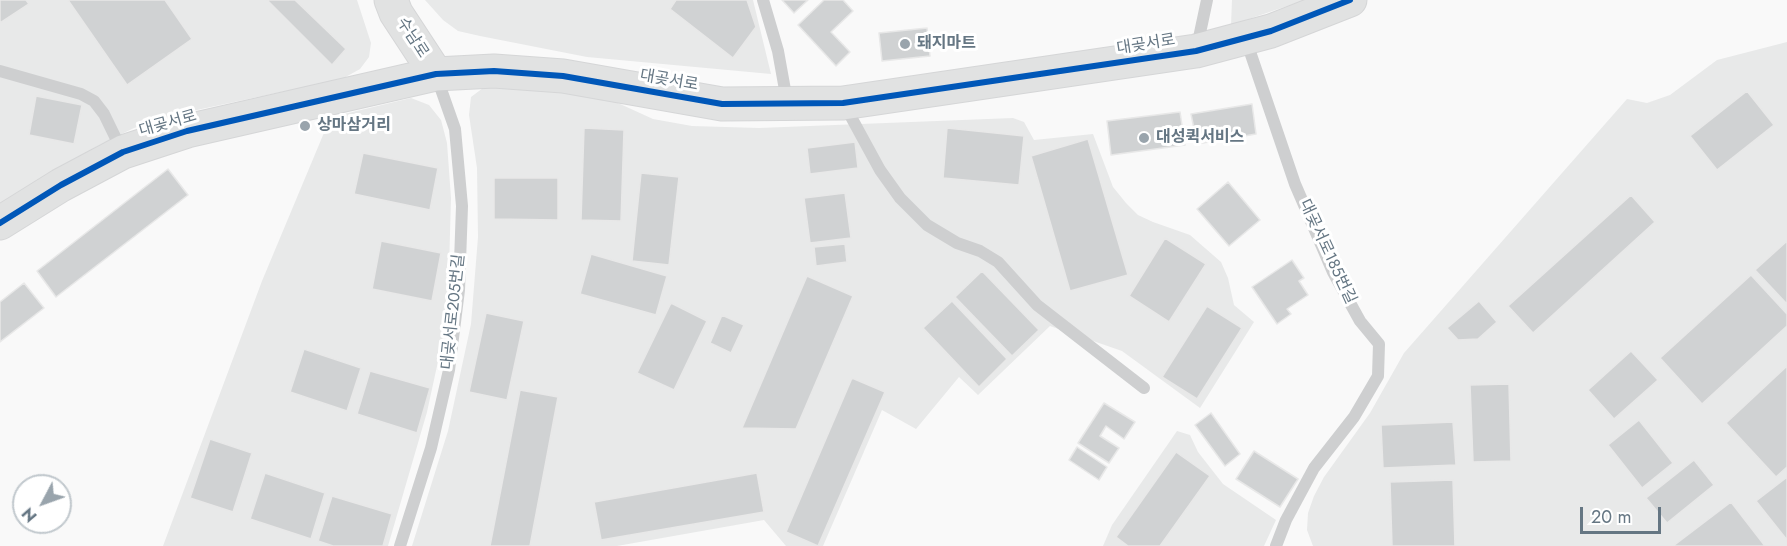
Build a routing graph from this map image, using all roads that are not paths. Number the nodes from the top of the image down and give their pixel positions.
1 (391, 0) edge
2 (763, 0) edge
3 (1207, 0) edge
4 (1350, 0) edge
5 (1245, 39) junction
6 (1196, 51) junction
7 (0, 71) edge
8 (436, 74) junction
9 (843, 103) junction
10 (788, 105) junction
11 (123, 152) junction
12 (0, 223) edge
13 (1144, 388) dead end
14 (400, 546) edge
15 (1276, 546) edge

1 - 8 street, 수남로
2 - 10 lane
3 - 6 lane, 대곶서로
4 - 5 street, 대곶서로
5 - 6 street, 대곶서로
5 - 15 lane, 대곶서로185번길
6 - 9 street, 대곶서로
7 - 11 lane, 대곶서로
8 - 10 street, 대곶서로
8 - 11 street, 대곶서로
8 - 14 lane, 대곶서로205번길
9 - 10 street, 대곶서로
9 - 13 lane
11 - 12 street, 대곶서로

